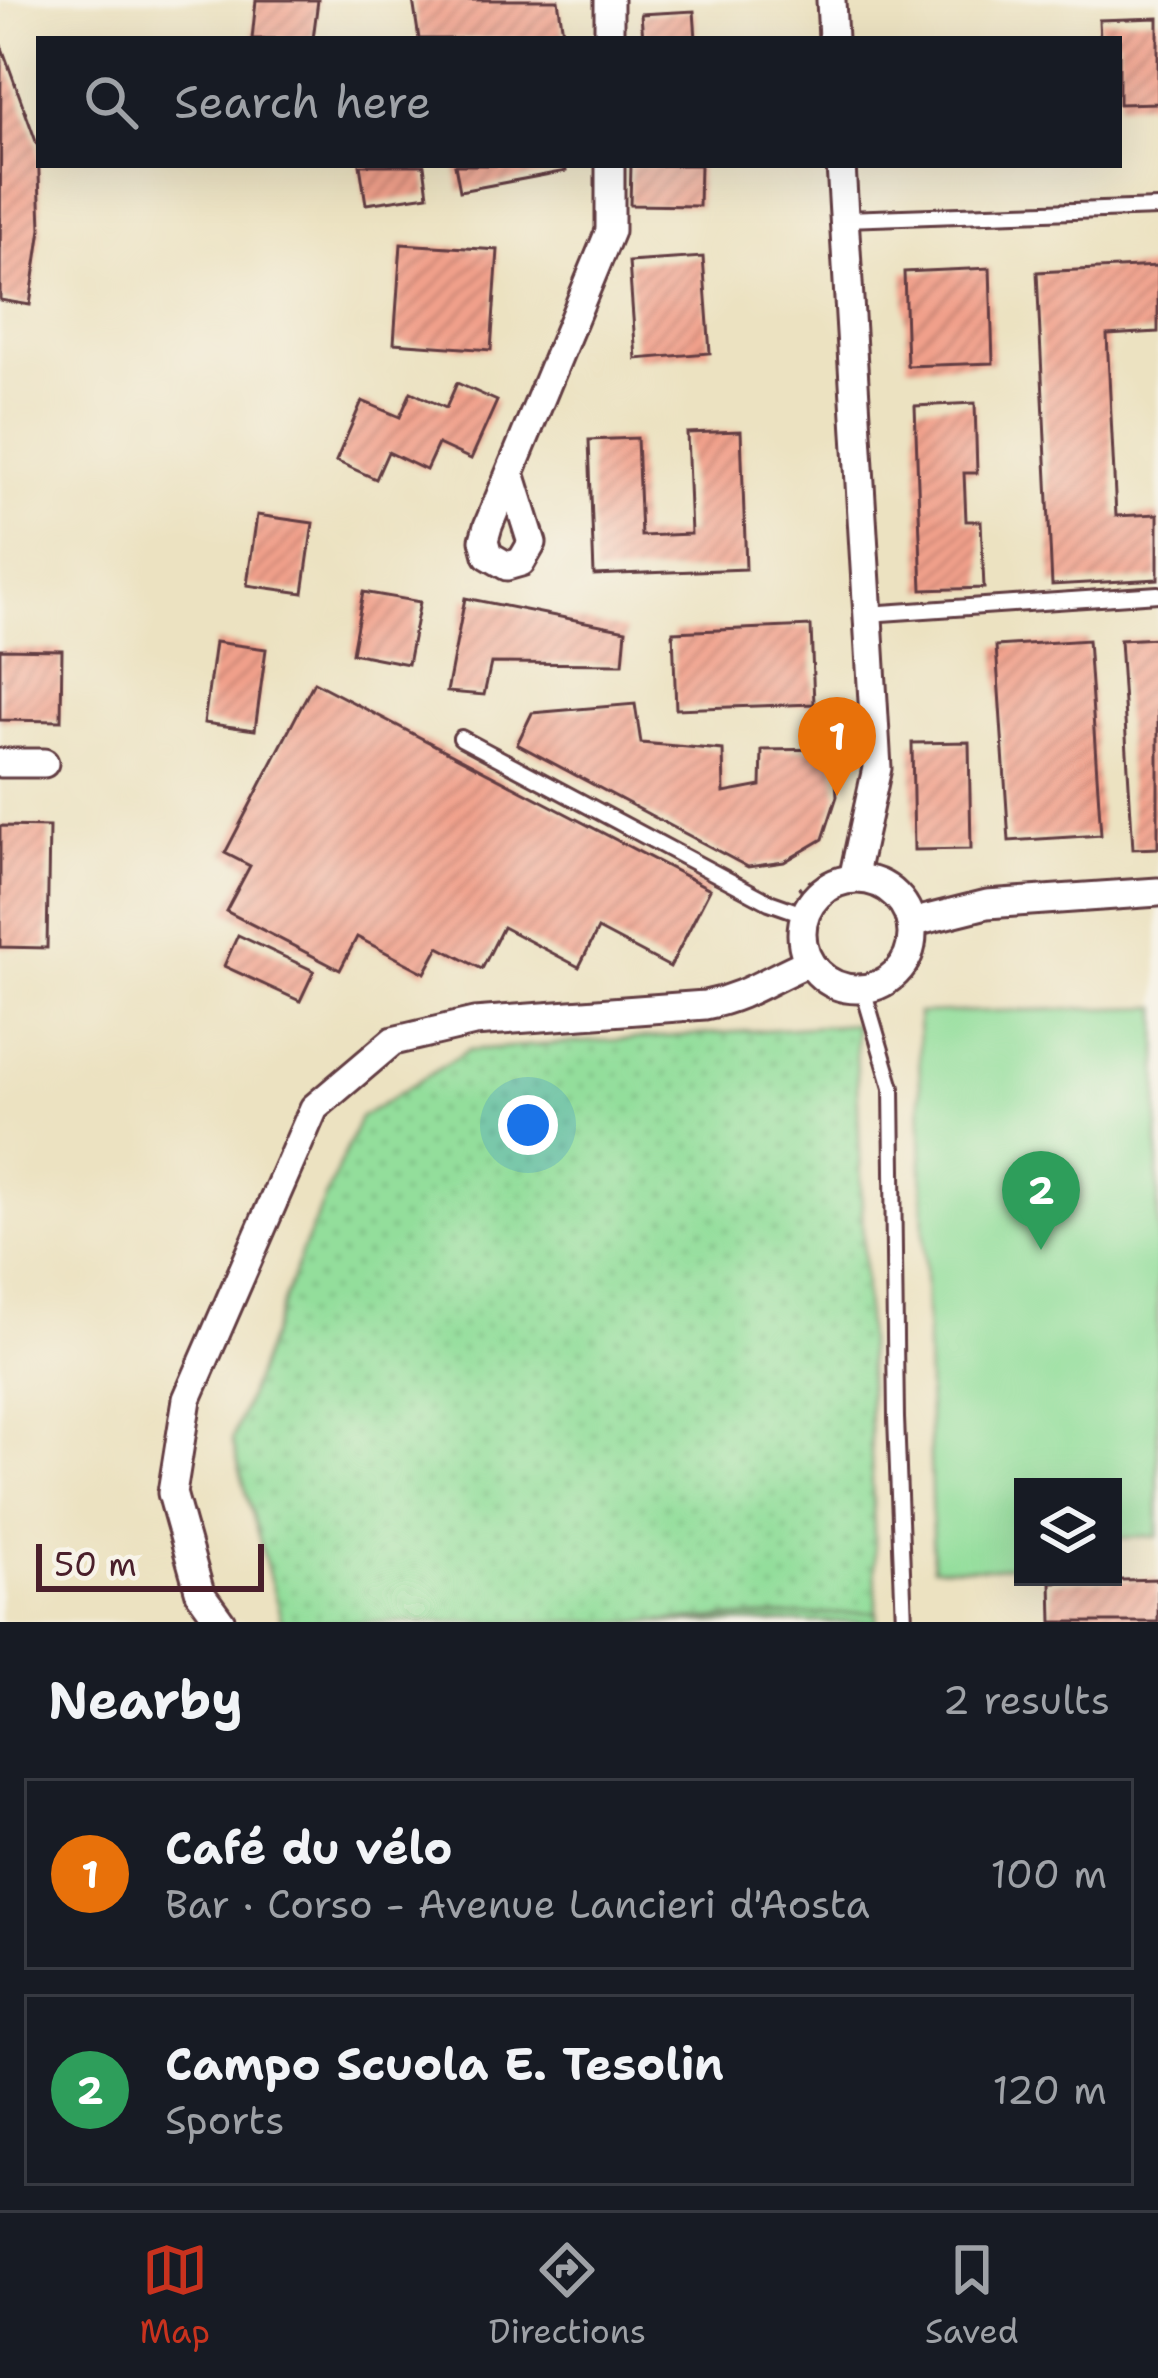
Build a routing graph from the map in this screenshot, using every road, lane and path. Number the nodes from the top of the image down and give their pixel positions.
1 (609, 0) edge
2 (831, 0) edge
3 (609, 36) edge
4 (833, 36) edge
5 (610, 168) edge
6 (841, 168) edge
7 (1158, 208) edge
8 (844, 219) junction
9 (511, 476) dead end
10 (1158, 594) edge
11 (867, 614) junction
12 (461, 738) dead end
13 (0, 763) edge
14 (44, 763) dead end
15 (853, 878) junction
16 (1158, 892) edge
17 (806, 915) junction
18 (910, 923) junction
19 (809, 962) junction
20 (863, 989) junction
21 (220, 1622) edge
22 (904, 1622) edge

1 - 3 street
2 - 4 street
5 - 9 street
6 - 8 street
7 - 8 lane
8 - 11 street
10 - 11 lane
11 - 15 street
12 - 17 lane
13 - 14 street
15 - 17 street
15 - 18 street
16 - 18 street
17 - 19 street
18 - 20 street
19 - 20 street
19 - 21 street
20 - 22 lane

